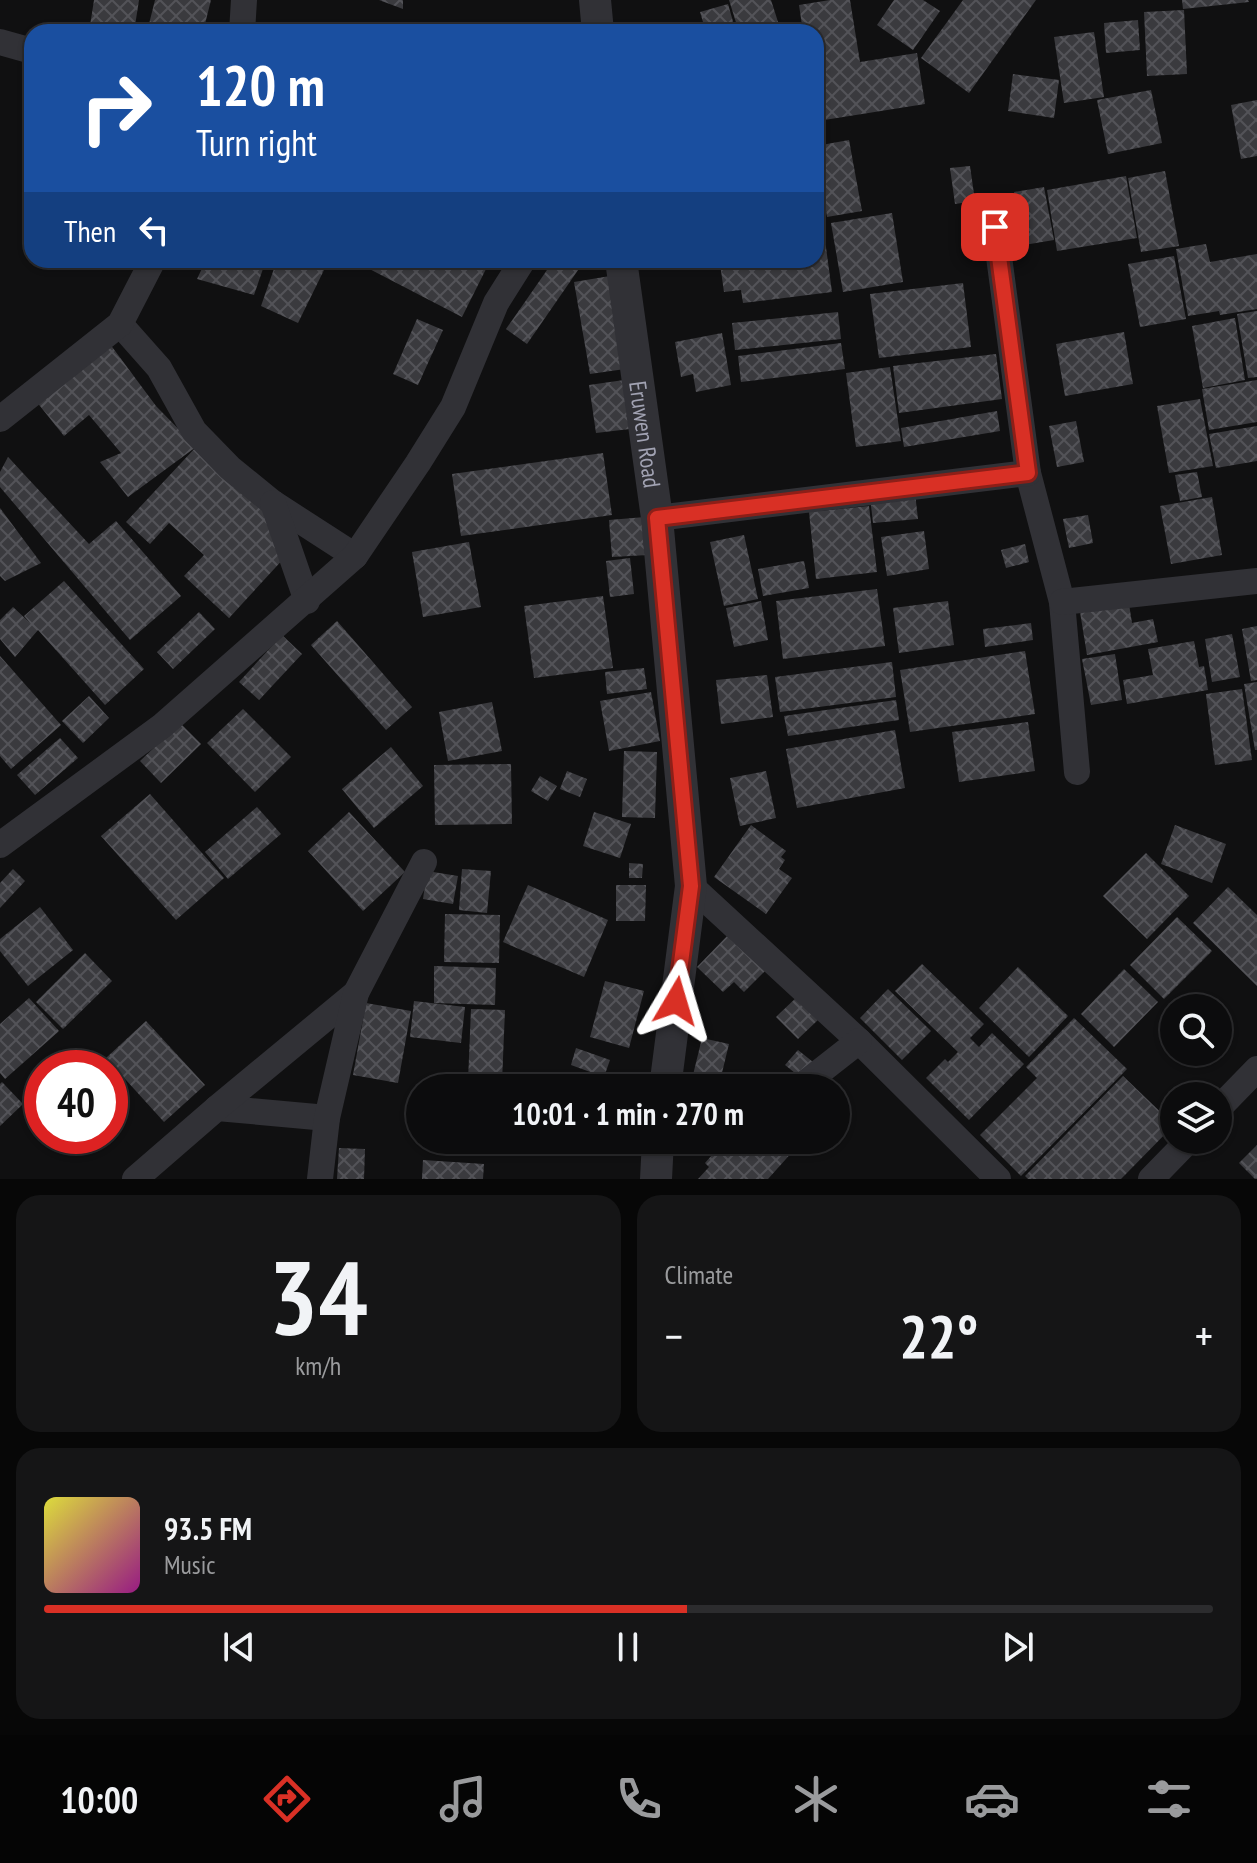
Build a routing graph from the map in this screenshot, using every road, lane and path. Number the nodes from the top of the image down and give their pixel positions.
1 (244, 0) edge
2 (595, 0) edge
3 (242, 24) edge
4 (597, 24) edge
5 (0, 42) edge
6 (24, 49) edge
7 (995, 227) dead end
8 (149, 268) edge
9 (518, 268) edge
10 (622, 268) edge
11 (120, 324) junction
12 (12, 397) edge
13 (0, 419) edge
14 (1028, 473) junction
15 (273, 503) junction
16 (657, 518) junction
17 (355, 556) junction
18 (1257, 581) edge
19 (307, 601) junction
20 (1062, 602) junction
21 (1077, 772) dead end
22 (0, 845) edge
23 (424, 862) dead end
24 (691, 886) junction
25 (356, 993) junction
26 (859, 1041) junction
27 (1257, 1070) edge
28 (667, 1074) edge
29 (817, 1074) edge
30 (1232, 1095) edge
31 (217, 1108) junction
32 (327, 1118) junction
33 (657, 1154) edge
34 (1175, 1154) edge
35 (135, 1179) edge
36 (320, 1179) edge
37 (656, 1179) edge
38 (998, 1179) edge
39 (1151, 1179) edge

1 - 3 street
2 - 4 street
5 - 6 street
7 - 14 street
8 - 11 street
9 - 17 street
10 - 16 street, Eruwen Road
11 - 12 street
11 - 15 street
12 - 13 street
14 - 16 street
14 - 20 street
15 - 17 street
15 - 19 street
16 - 24 street, Eruwen Road
17 - 19 street
18 - 20 street
19 - 22 street
20 - 21 street
23 - 25 street
24 - 26 street
24 - 28 street, Eruwen Road
25 - 31 street
25 - 32 street
26 - 29 street
26 - 38 street
27 - 30 street
31 - 32 street
31 - 35 street
32 - 36 street
33 - 37 street
34 - 39 street

